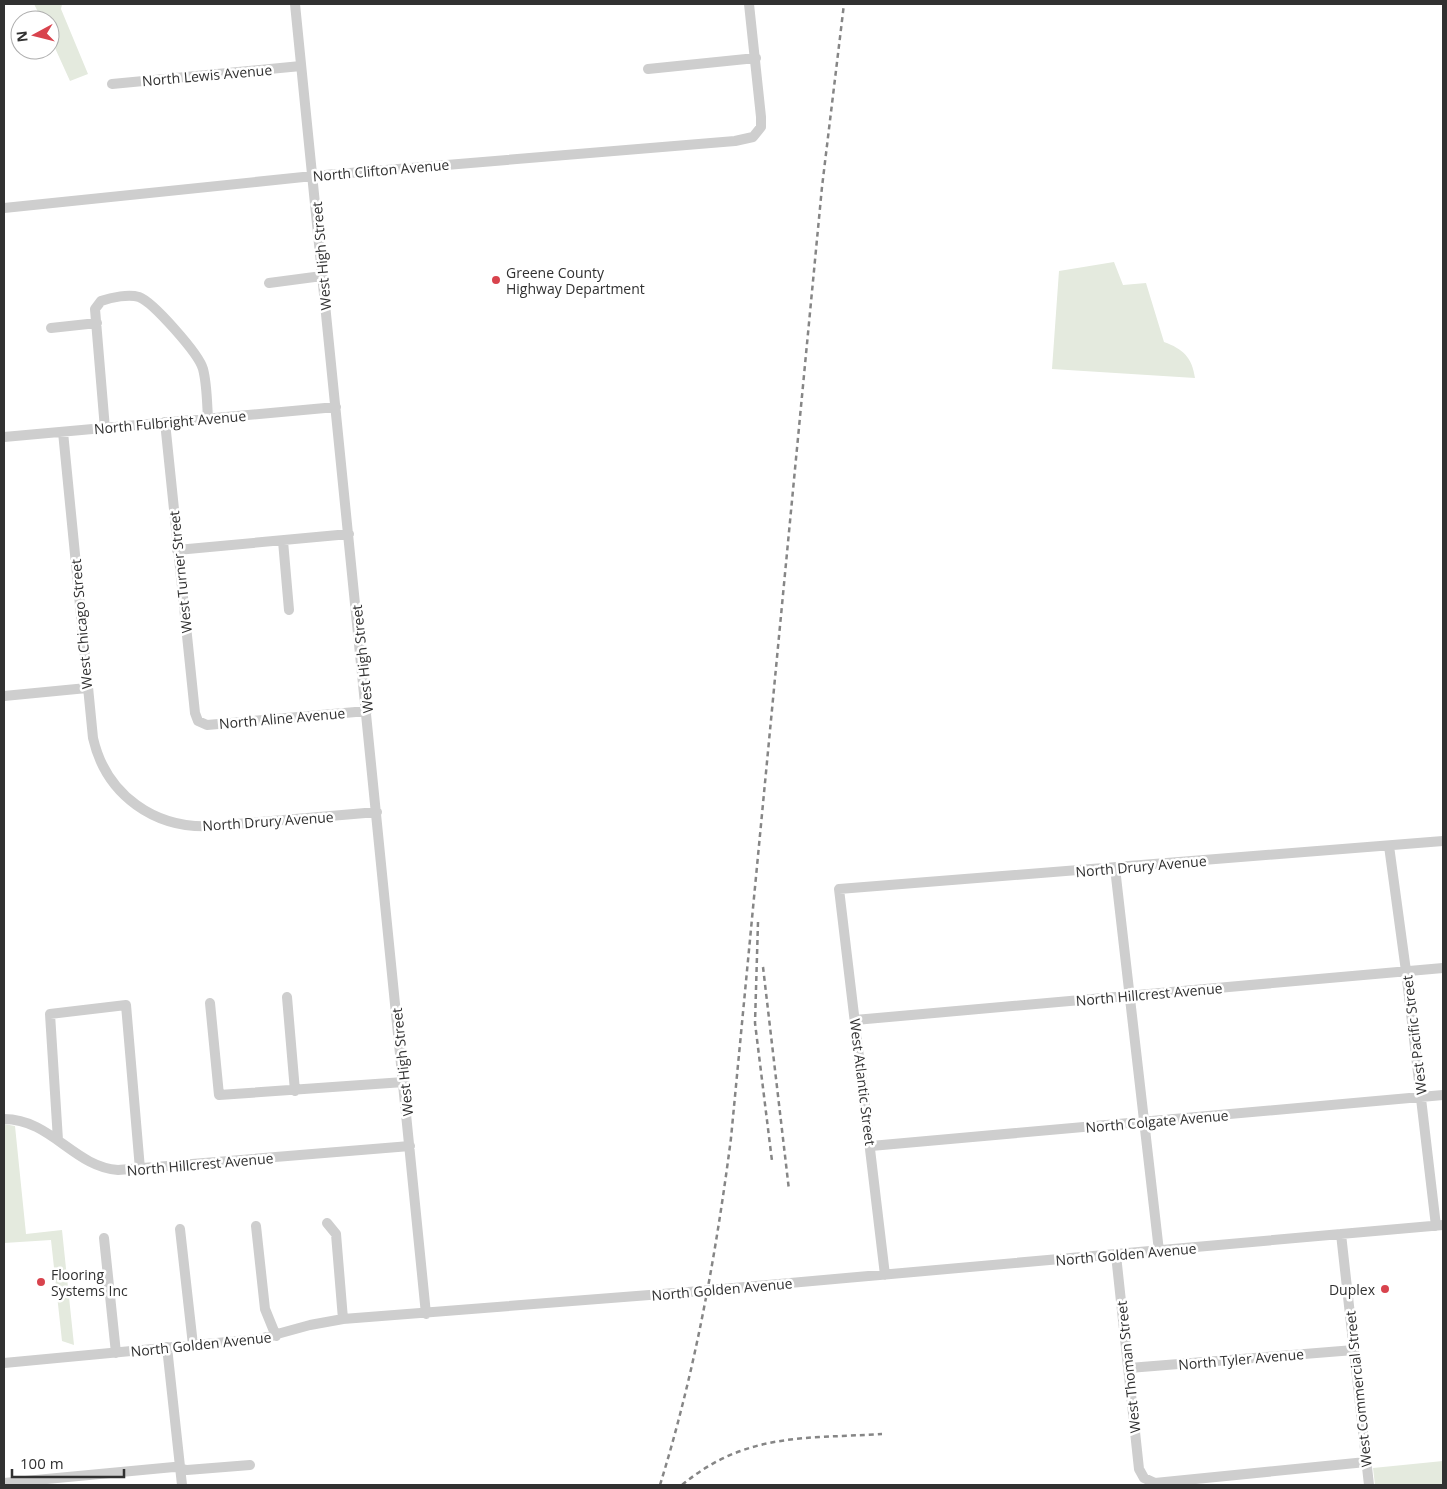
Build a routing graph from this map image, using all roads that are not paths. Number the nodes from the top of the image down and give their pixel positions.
1 (294, 4) edge
2 (749, 4) edge
3 (756, 58) junction
4 (301, 66) junction
5 (648, 69) dead end
6 (112, 84) dead end
7 (313, 176) junction
8 (4, 208) edge
9 (322, 276) junction
10 (269, 282) dead end
11 (96, 324) junction
12 (51, 328) dead end
13 (336, 407) junction
14 (208, 419) junction
15 (166, 422) junction
16 (105, 429) junction
17 (63, 432) junction
18 (4, 437) edge
19 (349, 534) junction
20 (283, 541) junction
21 (177, 550) junction
22 (289, 610) dead end
23 (87, 688) junction
24 (4, 696) edge
25 (367, 711) junction
26 (198, 721) joint
27 (134, 804) joint
28 (377, 812) junction
29 (1443, 841) edge
30 (1388, 846) junction
31 (1115, 868) junction
32 (840, 889) joint
33 (1443, 968) edge
34 (1406, 971) junction
35 (1130, 996) junction
36 (287, 997) dead end
37 (210, 1003) dead end
38 (855, 1020) junction
39 (404, 1082) junction
40 (295, 1091) junction
41 (1443, 1096) edge
42 (1422, 1097) junction
43 (4, 1119) edge
44 (1145, 1122) junction
45 (58, 1140) junction
46 (410, 1146) junction
47 (871, 1146) junction
48 (140, 1169) junction
49 (327, 1223) dead end
50 (1440, 1225) edge
51 (256, 1226) dead end
52 (180, 1229) dead end
53 (1341, 1234) junction
54 (104, 1238) dead end
55 (1159, 1251) junction
56 (1116, 1255) junction
57 (885, 1274) junction
58 (426, 1314) junction
59 (343, 1319) junction
60 (276, 1336) junction
61 (193, 1345) junction
62 (168, 1347) junction
63 (1354, 1350) junction
64 (116, 1353) junction
65 (4, 1363) edge
66 (1129, 1368) junction
67 (1366, 1462) junction
68 (250, 1465) dead end
69 (180, 1469) junction
70 (4, 1483) edge
71 (182, 1485) edge
72 (1369, 1485) edge

1 - 4 street, West High Street
2 - 3 street
3 - 5 street
3 - 7 street, North Clifton Avenue
4 - 6 street, North Lewis Avenue
4 - 7 street, West High Street
7 - 8 street, North Clifton Avenue
7 - 9 street, West High Street
9 - 10 street
9 - 13 street, West High Street
11 - 12 street
11 - 14 street
11 - 16 street
13 - 14 street, North Fulbright Avenue
13 - 19 street, West High Street
14 - 15 street, North Fulbright Avenue
15 - 16 street, North Fulbright Avenue
15 - 21 street, West Turner Street
16 - 17 street, North Fulbright Avenue
17 - 18 street, North Fulbright Avenue
17 - 23 street, West Chicago Street
19 - 20 street
19 - 25 street, West High Street
20 - 21 street
20 - 22 street
21 - 26 street, West Turner Street
23 - 24 street
23 - 27 street, West Chicago Street
25 - 26 street, North Aline Avenue
25 - 28 street, West High Street
27 - 28 street, North Drury Avenue
28 - 39 street, West High Street
29 - 30 street, North Drury Avenue
30 - 31 street, North Drury Avenue
30 - 34 street, West Pacific Street
31 - 32 street, North Drury Avenue
31 - 35 street
32 - 38 street, West Atlantic Street
33 - 34 street, North Hillcrest Avenue
34 - 35 street, North Hillcrest Avenue
34 - 42 street, West Pacific Street
35 - 38 street, North Hillcrest Avenue
35 - 44 street
36 - 40 street
37 - 40 street
38 - 47 street, West Atlantic Street
39 - 40 street
39 - 46 street, West High Street
41 - 42 street, North Colgate Avenue
42 - 44 street, North Colgate Avenue
42 - 50 street, West Pacific Street
43 - 45 street, North Hillcrest Avenue
44 - 47 street, North Colgate Avenue
44 - 55 street
45 - 48 street, North Hillcrest Avenue
45 - 48 street
46 - 48 street, North Hillcrest Avenue
46 - 58 street, West High Street
47 - 57 street, West Atlantic Street
49 - 59 street
50 - 53 street, North Golden Avenue
51 - 60 street
52 - 61 street
53 - 55 street, North Golden Avenue
53 - 63 street, West Commercial Street
54 - 64 street
55 - 56 street, North Golden Avenue
56 - 57 street, North Golden Avenue
56 - 66 street, West Thoman Street
57 - 58 street, North Golden Avenue
58 - 59 street, North Golden Avenue
59 - 60 street, North Golden Avenue
60 - 61 street, North Golden Avenue
61 - 62 street, North Golden Avenue
62 - 64 street, North Golden Avenue
62 - 69 street
63 - 66 street, North Tyler Avenue
63 - 67 street, West Commercial Street
64 - 65 street, North Golden Avenue
66 - 67 street, West Thoman Street
67 - 72 street, West Commercial Street
68 - 69 street
69 - 70 street
69 - 71 street

